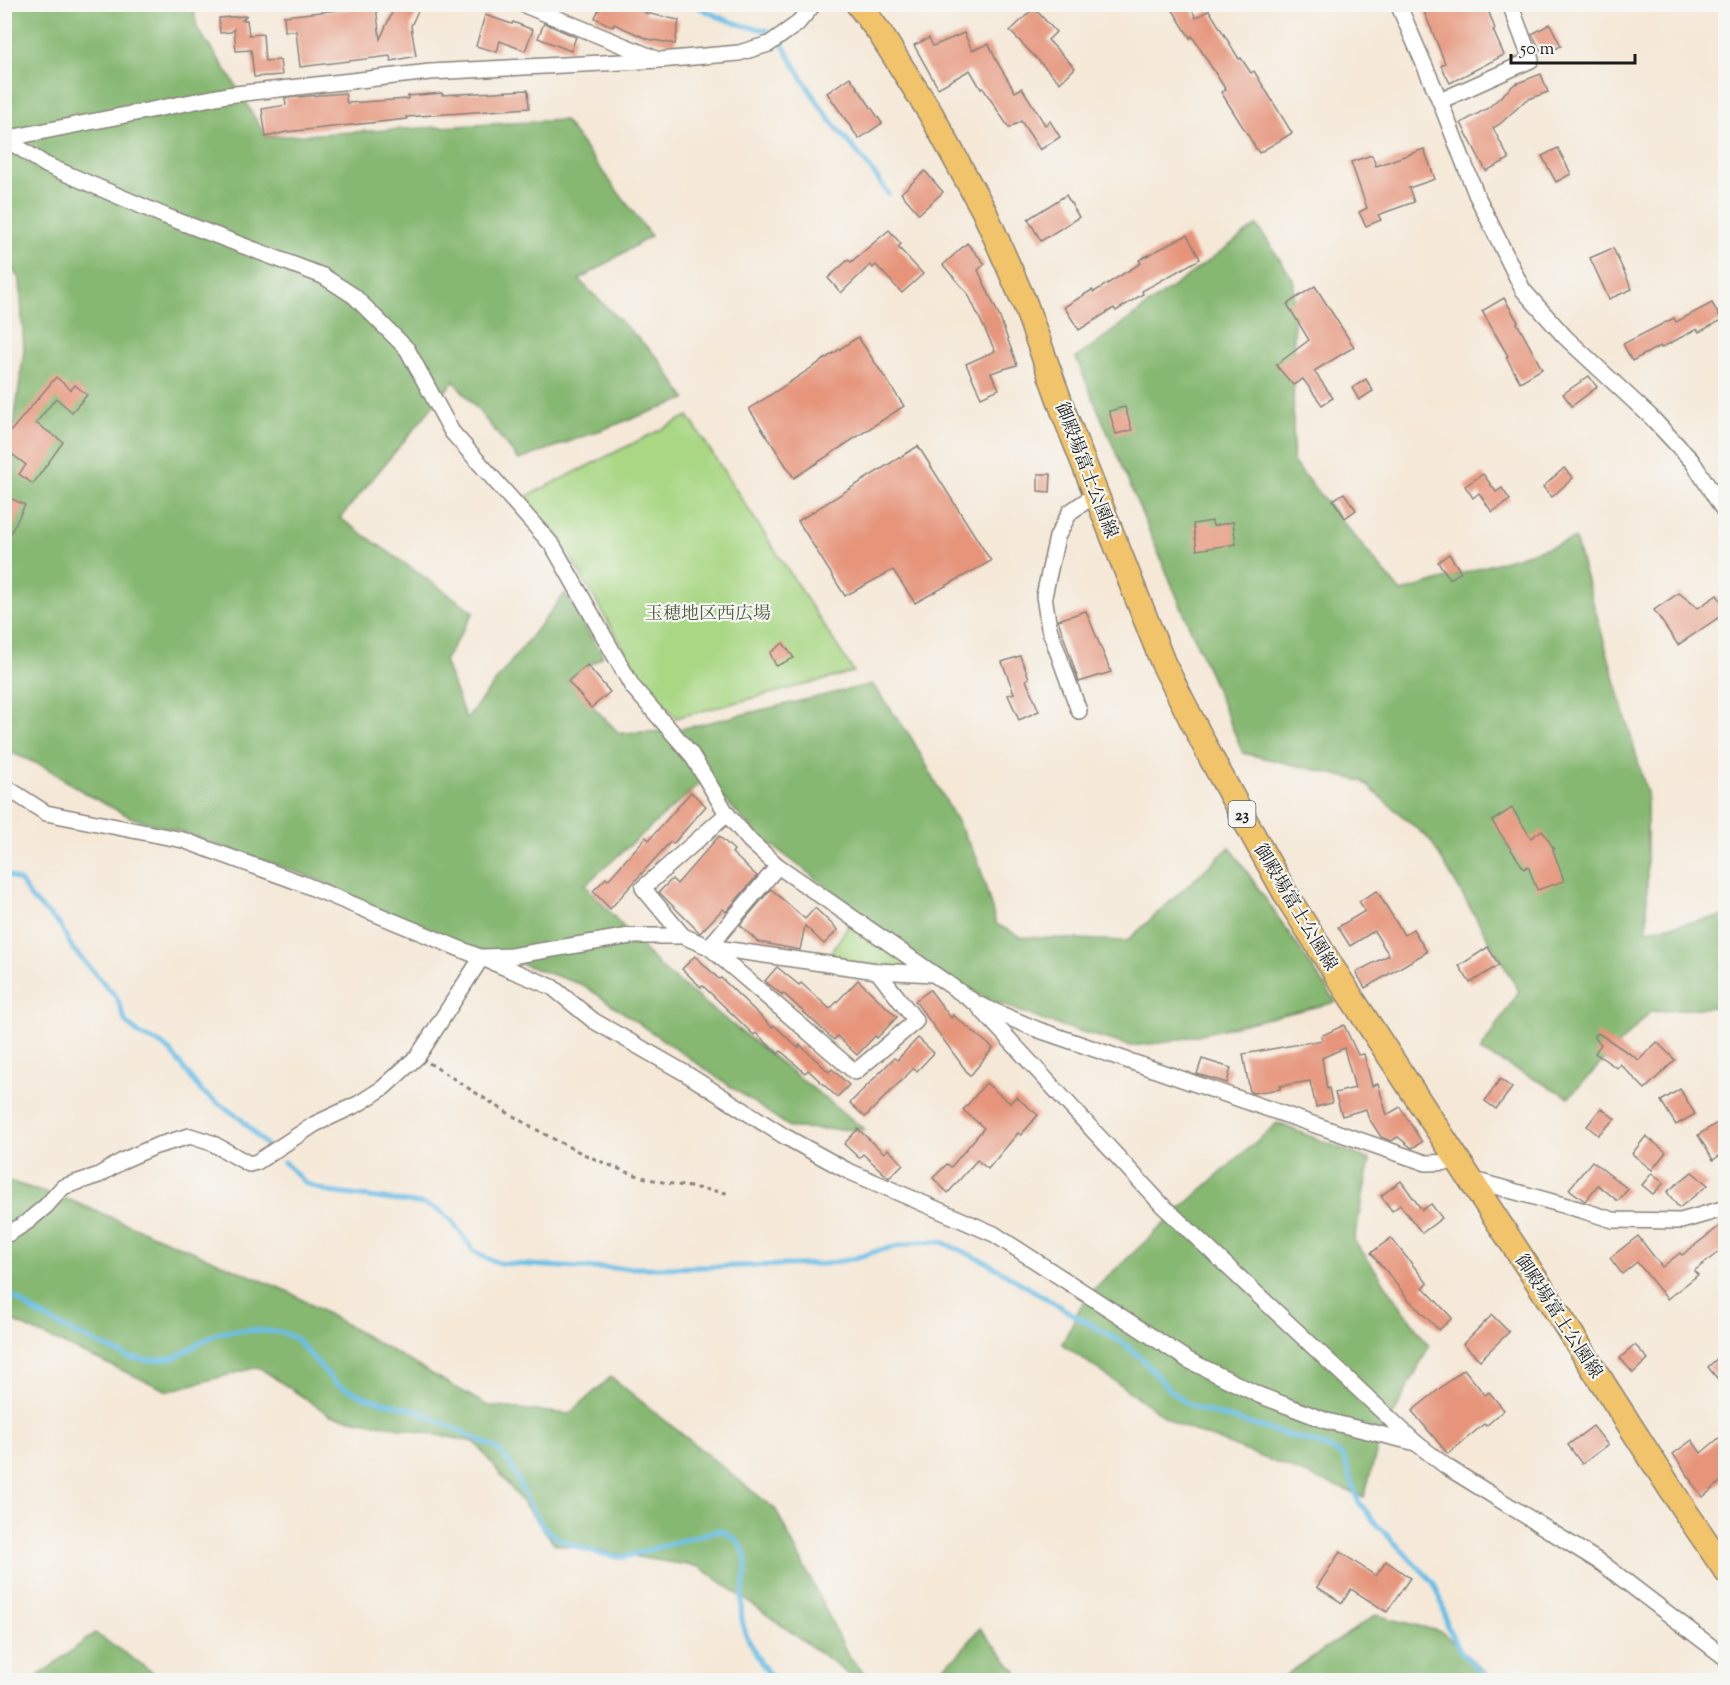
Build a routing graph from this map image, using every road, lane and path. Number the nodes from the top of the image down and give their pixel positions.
1 (522, 4) edge
2 (814, 4) edge
3 (858, 4) edge
4 (1398, 4) edge
5 (1510, 4) edge
6 (660, 60) junction
7 (1440, 100) junction
8 (5, 139) edge
9 (1096, 494) junction
10 (1725, 514) edge
11 (1079, 711) dead end
12 (4, 786) edge
13 (727, 814) junction
14 (778, 866) junction
15 (684, 936) junction
16 (709, 947) junction
17 (482, 957) junction
18 (876, 971) junction
19 (933, 974) junction
20 (977, 1004) junction
21 (418, 1056) junction
22 (1464, 1170) junction
23 (727, 1193) dead end
24 (1725, 1208) edge
25 (4, 1234) edge
26 (1416, 1443) junction
27 (1725, 1571) edge
28 (1725, 1658) edge

1 - 6 street
2 - 6 street
3 - 9 main road, 御殿場富士公園線 / 23
4 - 7 street
5 - 7 street
6 - 8 street
7 - 10 street
8 - 13 street
9 - 11 street
9 - 22 main road, 御殿場富士公園線 / 23
12 - 17 street
13 - 14 street
13 - 15 street
14 - 16 street
14 - 19 street
15 - 16 street
15 - 17 street
16 - 18 street
16 - 18 street
17 - 21 street
17 - 26 street
18 - 19 street
19 - 20 street
20 - 22 street
20 - 26 street
21 - 23 path
21 - 25 street
22 - 24 street
22 - 27 main road, 御殿場富士公園線 / 23
26 - 28 street

